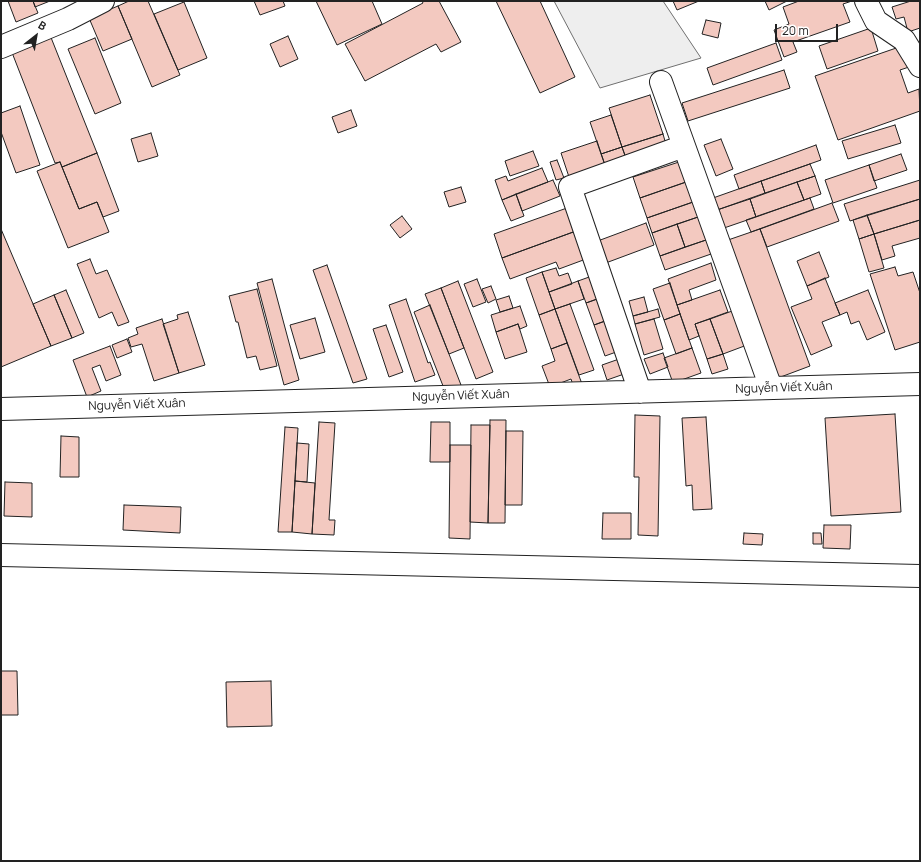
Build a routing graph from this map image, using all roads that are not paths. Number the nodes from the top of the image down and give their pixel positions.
1 (103, 1) edge
2 (866, 1) edge
3 (1, 47) edge
4 (920, 66) edge
5 (661, 82) dead end
6 (684, 146) junction
7 (920, 384) edge
8 (771, 388) junction
9 (640, 392) junction
10 (1, 409) edge
11 (1, 555) edge
12 (920, 576) edge

1 - 3 street
2 - 4 street
5 - 6 street
6 - 8 street
6 - 9 street
7 - 8 street, Nguyễn Viết Xuân
8 - 9 street, Nguyễn Viết Xuân
9 - 10 street, Nguyễn Viết Xuân
11 - 12 street

